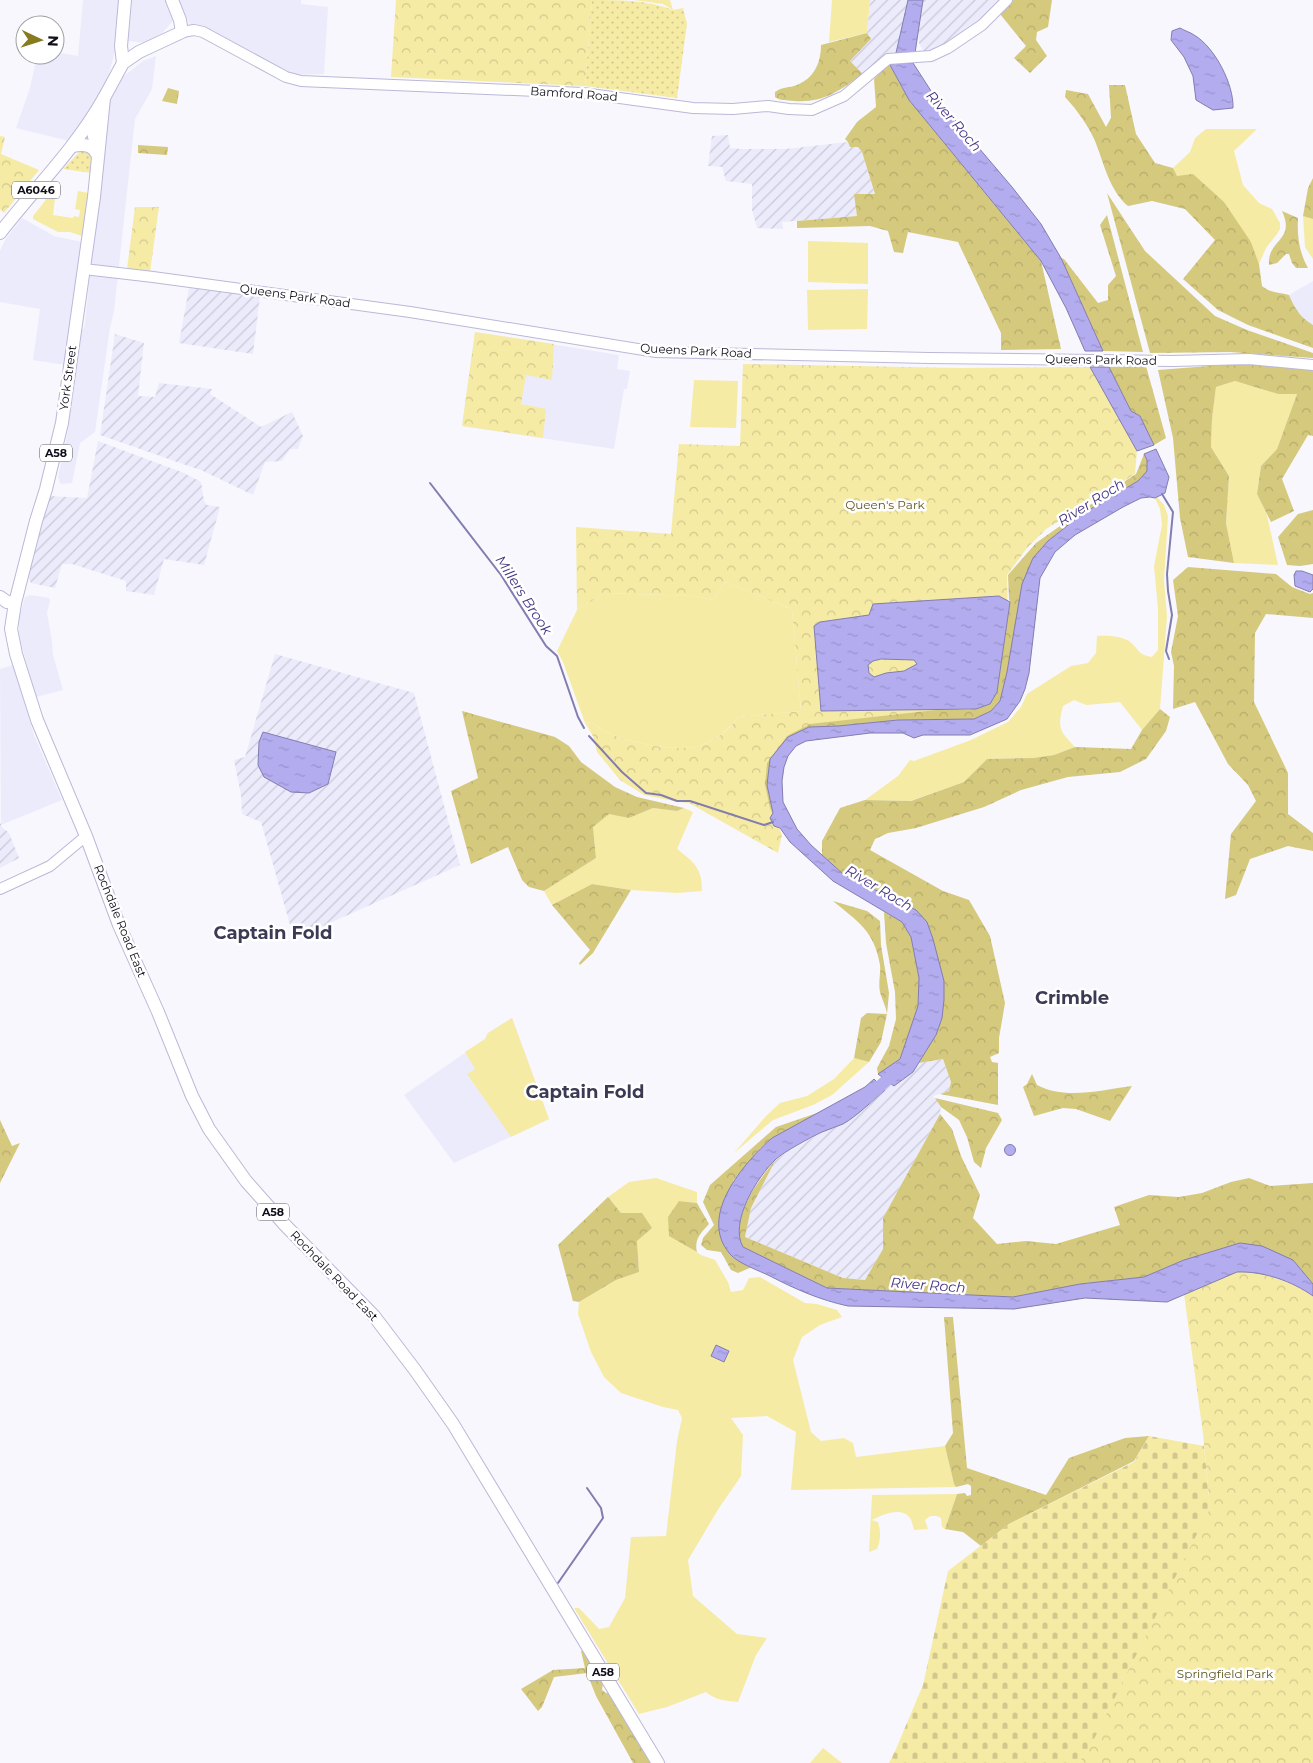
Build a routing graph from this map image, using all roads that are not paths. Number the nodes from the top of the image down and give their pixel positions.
1 (125, 0) edge
2 (172, 0) edge
3 (1007, 0) edge
4 (182, 32) junction
5 (123, 63) junction
6 (104, 98) junction
7 (90, 122) junction
8 (72, 146) junction
9 (98, 156) junction
10 (0, 233) edge
11 (84, 269) junction
12 (1313, 365) edge
13 (0, 597) edge
14 (15, 603) junction
15 (16, 654) joint
16 (86, 836) junction
17 (0, 889) edge
18 (658, 1763) edge

1 - 5 main road
2 - 4 main road
3 - 4 street, Bamford Road
4 - 5 main road, Bamford Road
5 - 6 main road
6 - 7 main road, A6046
6 - 9 main road, York Street / A58
7 - 8 main road, A6046
7 - 9 main road
8 - 9 main road
8 - 10 main road, A6046
9 - 11 main road, York Street / A58
11 - 12 street, Queens Park Road
11 - 14 main road, York Street / A58
13 - 14 main road
14 - 15 main road, York Street / A58
15 - 16 main road, Rochdale Road East / A58
16 - 17 street
16 - 18 main road, Rochdale Road East / A58

